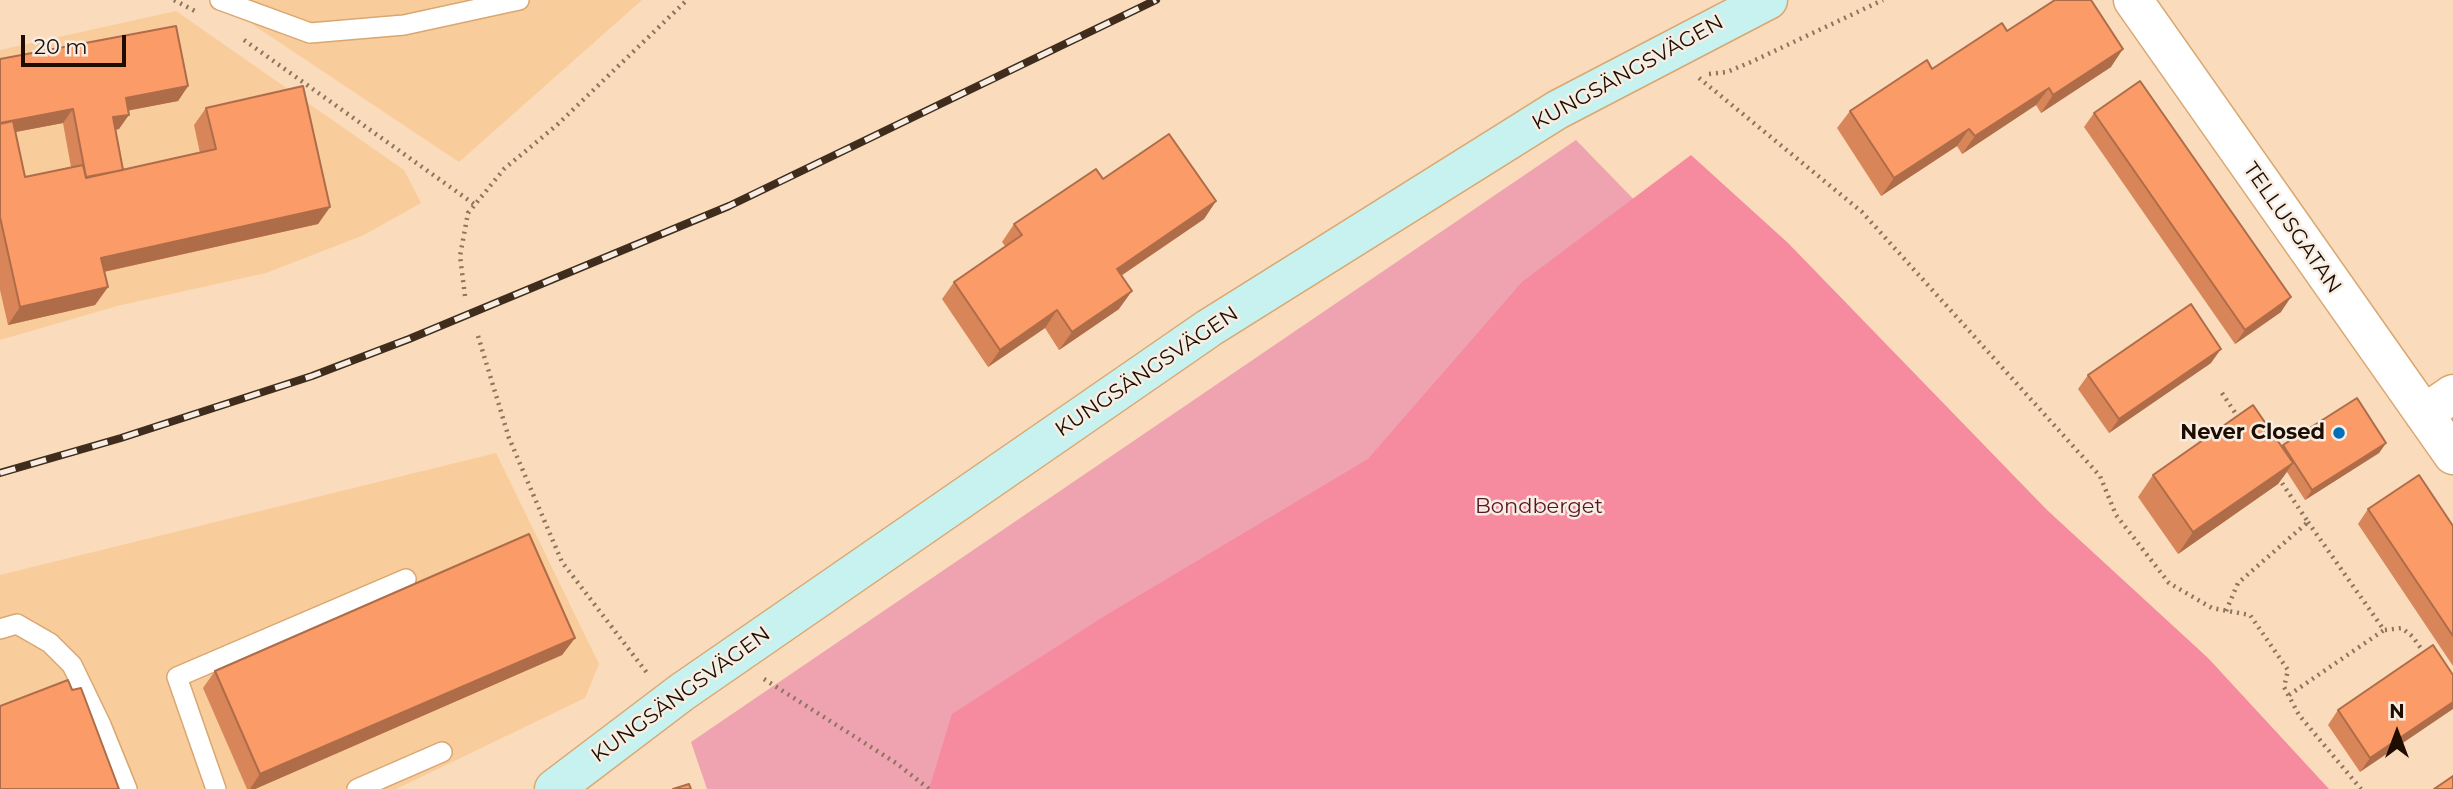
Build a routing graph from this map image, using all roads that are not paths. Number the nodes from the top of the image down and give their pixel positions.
1 (220, 0) edge
2 (519, 0) edge
3 (1768, 0) edge
4 (2133, 0) edge
5 (2439, 404) edge
6 (2453, 456) edge
7 (406, 579) dead end
8 (0, 629) edge
9 (442, 751) dead end
10 (127, 789) edge
11 (216, 789) edge
12 (357, 789) edge
13 (554, 789) edge

1 - 2 lane
3 - 13 street, KUNGSÄNGSVÄGEN
4 - 5 street, TELLUSGATAN
5 - 6 street, TELLUSGATAN
7 - 11 lane
8 - 10 lane
9 - 12 lane

